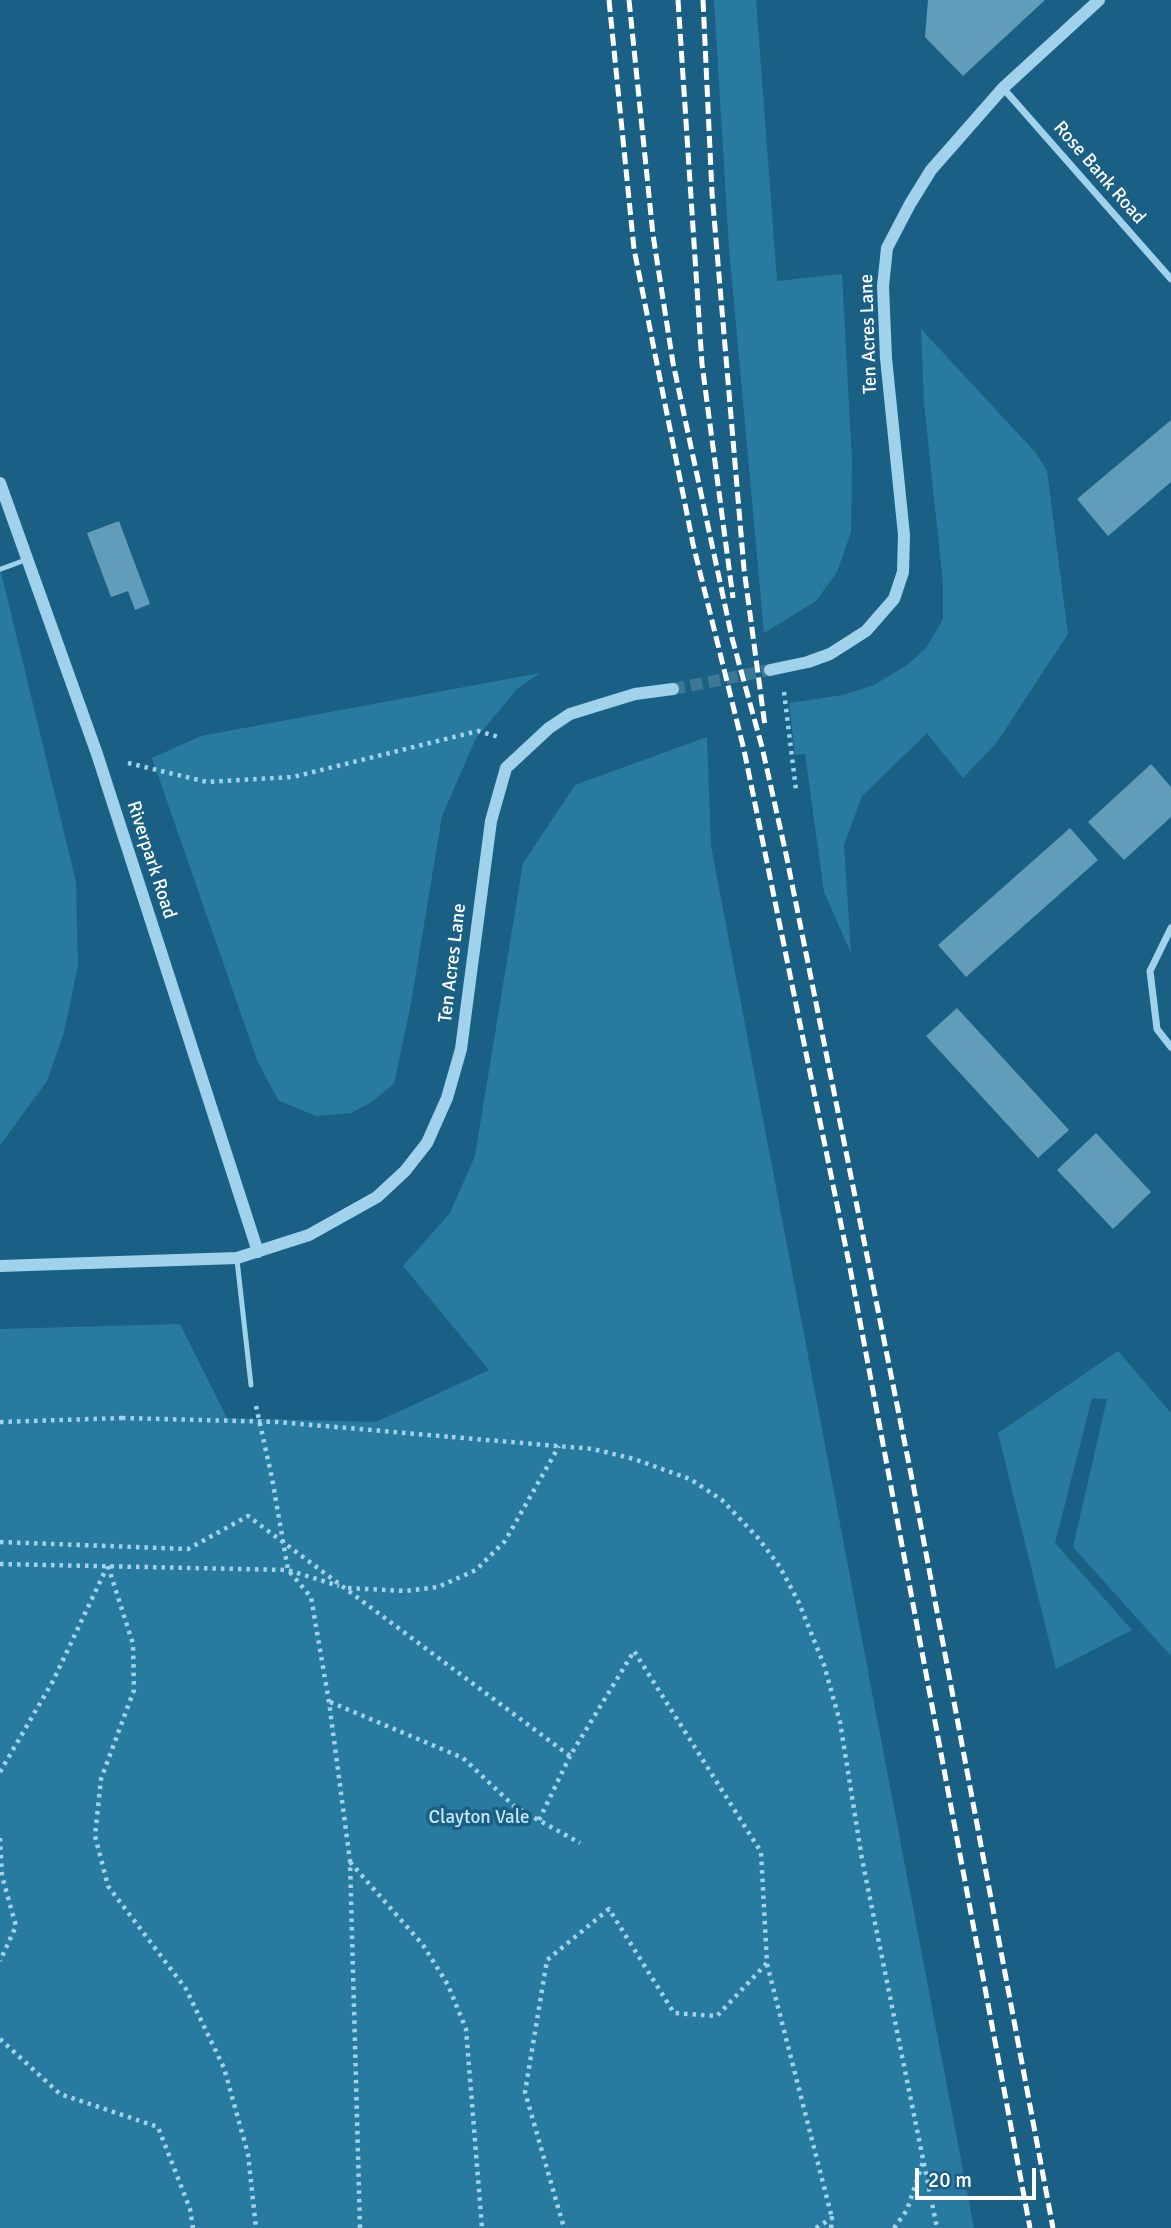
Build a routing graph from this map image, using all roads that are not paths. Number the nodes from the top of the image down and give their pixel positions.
1 (1099, 0) edge
2 (1003, 88) junction
3 (1171, 279) edge
4 (0, 483) edge
5 (28, 559) junction
6 (1, 569) edge
7 (775, 668) tunnel mouth
8 (673, 689) tunnel mouth
9 (1171, 928) edge
10 (1171, 1047) edge
11 (258, 1252) junction
12 (237, 1258) junction
13 (0, 1266) edge
14 (251, 1385) road end

1 - 2 street, Ten Acres Lane
2 - 3 street, Rose Bank Road
2 - 7 street, Ten Acres Lane
4 - 5 street, Riverpark Road
5 - 6 lane
5 - 11 street, Riverpark Road
8 - 11 street, Ten Acres Lane
9 - 10 street
11 - 12 street, Ten Acres Lane
12 - 13 street, Ten Acres Lane
12 - 14 lane

